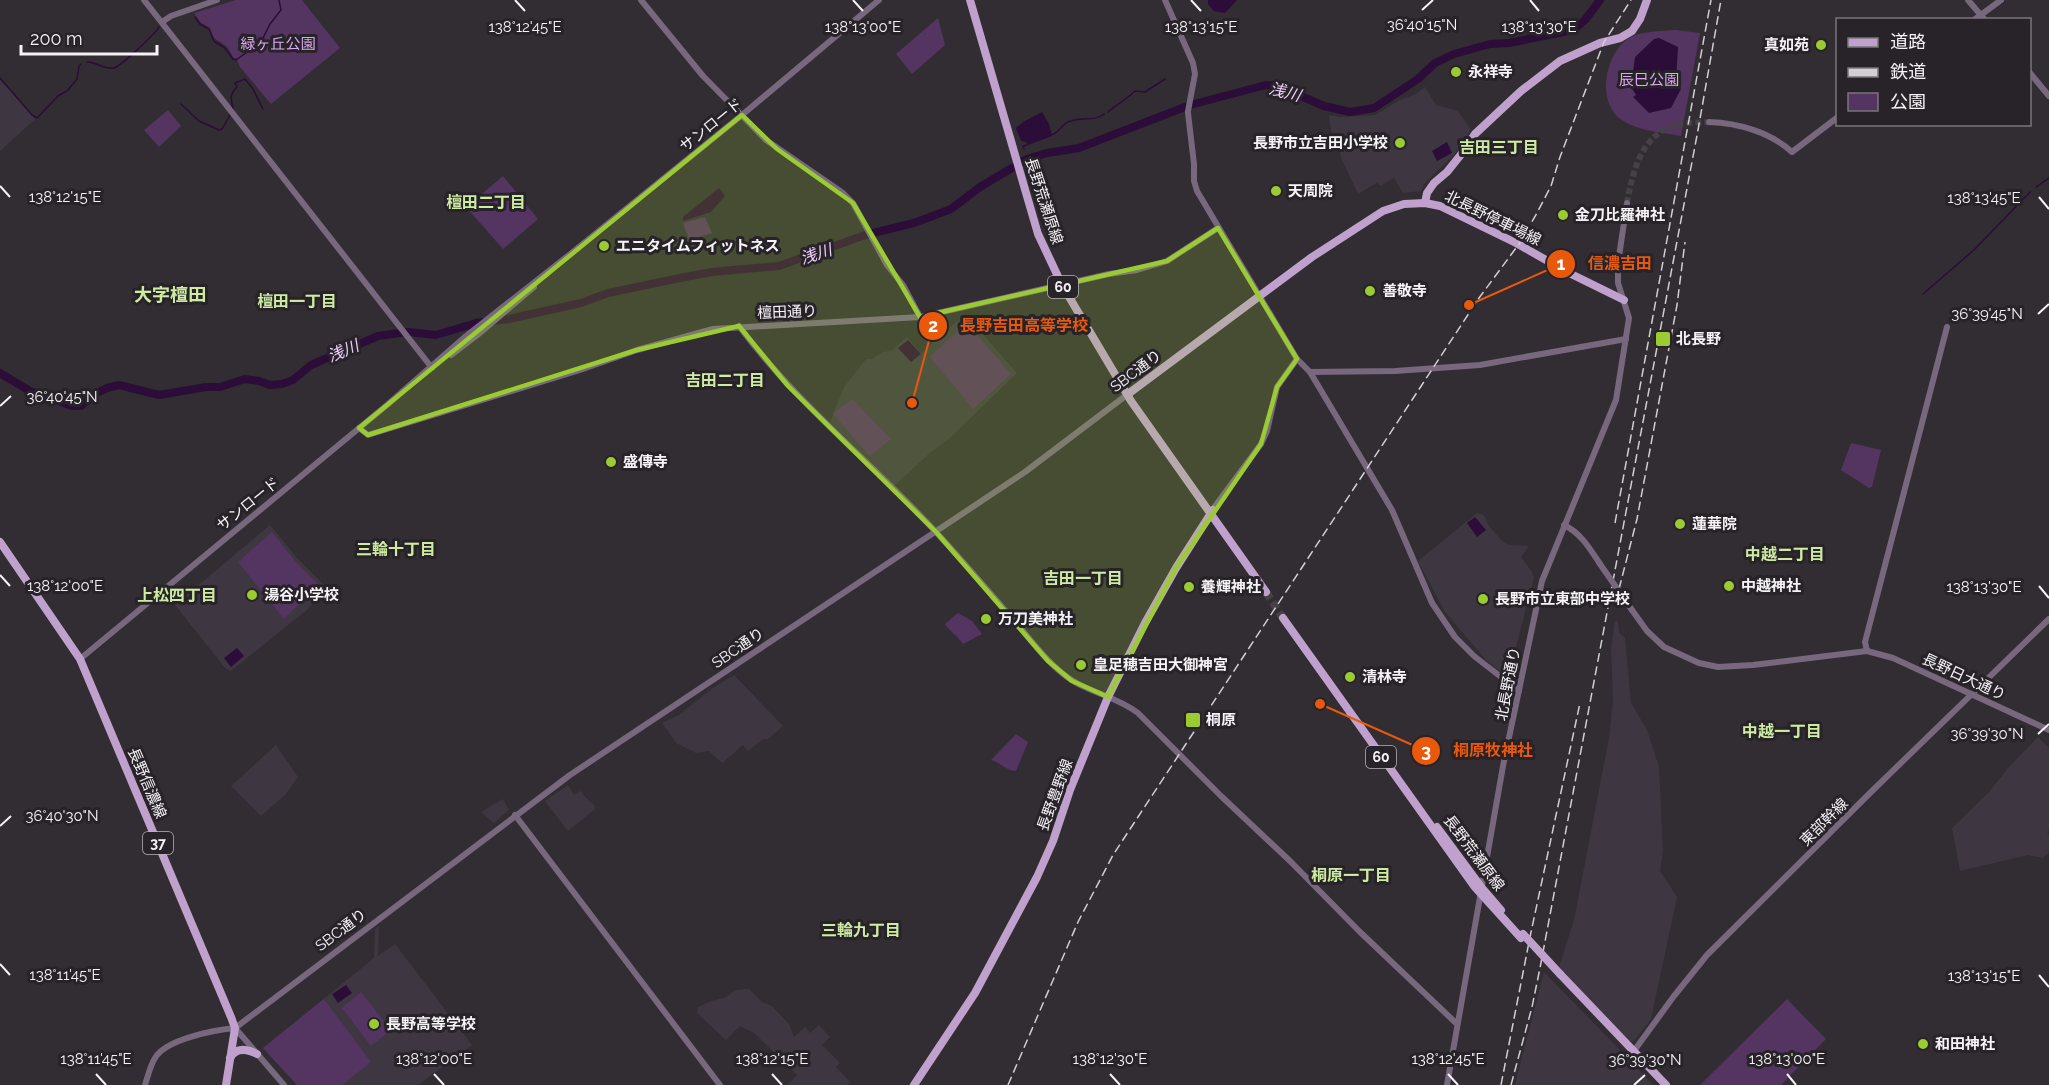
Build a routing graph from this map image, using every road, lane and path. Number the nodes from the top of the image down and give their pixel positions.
1 (144, 0) edge
2 (217, 0) edge
3 (641, 0) edge
4 (879, 0) edge
5 (970, 0) edge
6 (1165, 0) edge
7 (1647, 0) edge
8 (1968, 0) edge
9 (2001, 0) edge
10 (1983, 17) edge
11 (162, 22) junction
12 (2031, 74) edge
13 (2049, 96) edge
14 (742, 115) junction
15 (1836, 119) edge
16 (1709, 122) tunnel mouth
17 (1425, 203) junction
18 (1627, 203) tunnel mouth
19 (1218, 228) junction
20 (534, 285) junction
21 (1062, 285) junction
22 (1259, 295) junction
23 (1624, 300) junction
24 (920, 317) junction
25 (739, 326) junction
26 (1947, 327) dead end
27 (1626, 339) junction
28 (1297, 359) junction
29 (432, 368) junction
30 (1310, 372) junction
31 (1128, 394) junction
32 (359, 428) junction
33 (1212, 511) junction
34 (1564, 525) junction
35 (936, 532) junction
36 (0, 542) edge
37 (1268, 591) tunnel mouth
38 (1285, 616) tunnel mouth
39 (2049, 619) edge
40 (1867, 651) junction
41 (80, 659) junction
42 (1519, 691) junction
43 (1972, 694) junction
44 (1108, 697) junction
45 (2049, 730) edge
46 (515, 815) junction
47 (1481, 891) junction
48 (1457, 1024) junction
49 (235, 1028) junction
50 (1632, 1053) junction
51 (257, 1054) junction
52 (230, 1059) junction
53 (145, 1085) edge
54 (226, 1085) edge
55 (284, 1085) edge
56 (720, 1085) edge
57 (914, 1085) edge
58 (1447, 1085) edge
59 (1660, 1085) edge
60 (1666, 1085) edge

1 - 11 street
2 - 11 street
3 - 14 street
4 - 14 street, サンロード
5 - 21 main road, 長野荒瀬原線 / 60
6 - 19 street
7 - 17 main road
8 - 10 street
9 - 10 street
11 - 29 street
12 - 13 street
14 - 20 street, サンロード
14 - 24 street
15 - 16 street
17 - 22 main road, 北長野停車場線
17 - 23 main road, 北長野停車場線
18 - 23 street, 北長野通り
19 - 21 street, 檀田通り
19 - 22 street
20 - 29 street, サンロード
20 - 29 street, サンロード
21 - 24 street, 檀田通り
21 - 31 main road, 長野荒瀬原線 / 60
22 - 28 street
22 - 31 main road, SBC通り
23 - 27 street, 北長野通り
24 - 25 street, 檀田通り
25 - 32 street, 檀田通り
25 - 35 street
26 - 40 street
27 - 30 street
27 - 34 street, 北長野通り
28 - 30 street
28 - 33 street
29 - 32 street, サンロード
30 - 42 street
31 - 33 main road, 長野荒瀬原線 / 60
31 - 35 street, SBC通り
32 - 41 street, サンロード
33 - 37 main road, 長野荒瀬原線 / 60
33 - 44 main road, 長野豊野線
34 - 40 street, bridge
34 - 42 street, 北長野通り
35 - 44 street
35 - 46 street, SBC通り
36 - 41 main road, 長野信濃線 / 37
38 - 47 main road, 長野荒瀬原線 / 60
39 - 43 street, 東部幹線
40 - 43 street, 長野日大通り
41 - 49 main road, 長野信濃線 / 37
42 - 47 street, 北長野通り
43 - 45 street, 長野日大通り
43 - 50 street, 東部幹線
44 - 48 street
44 - 57 main road, 長野豊野線
46 - 49 street, SBC通り
46 - 56 street
47 - 48 street, 北長野通り
47 - 50 main road, 長野荒瀬原線 / 60, bridge
48 - 58 street, 北長野通り
49 - 51 street
49 - 52 main road
49 - 53 street
50 - 59 main road, 長野荒瀬原線 / 60
50 - 60 main road, 長野荒瀬原線 / 60
51 - 52 main road
51 - 55 street
52 - 54 main road

